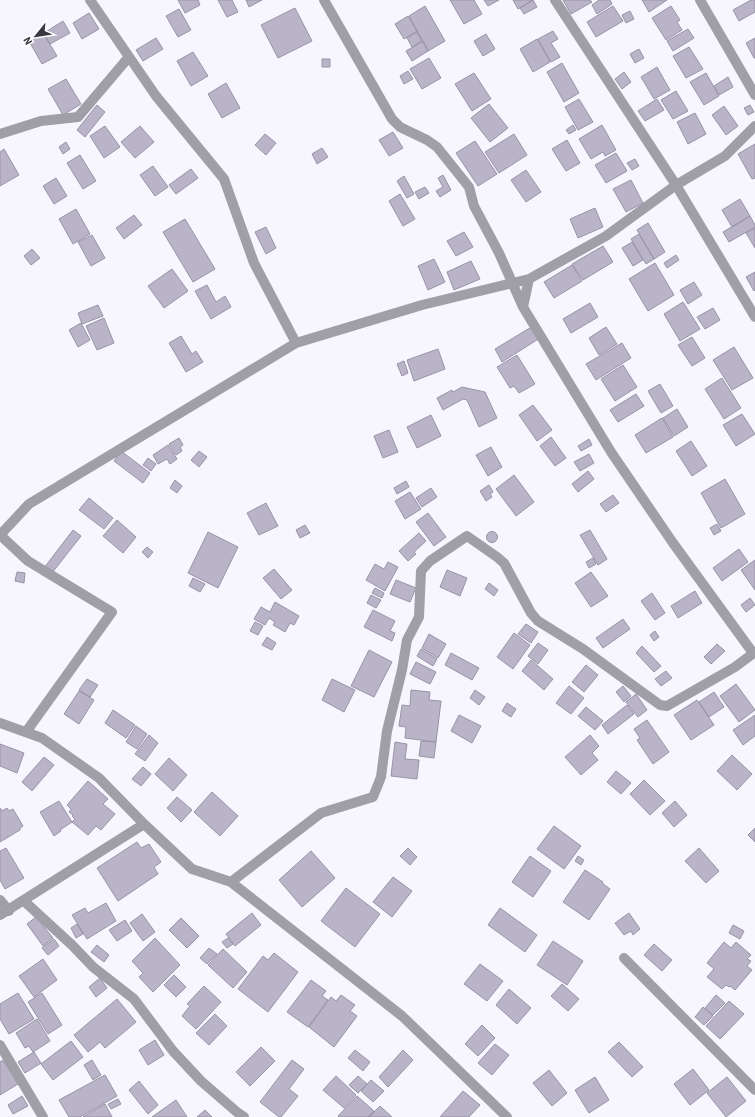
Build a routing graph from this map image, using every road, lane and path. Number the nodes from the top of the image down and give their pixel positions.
1 (90, 0) edge
2 (324, 0) edge
3 (555, 0) edge
4 (700, 0) edge
5 (128, 58) junction
6 (755, 95) edge
7 (755, 126) edge
8 (0, 134) edge
9 (676, 185) junction
10 (529, 279) junction
11 (512, 283) junction
12 (523, 307) junction
13 (755, 317) edge
14 (296, 343) junction
15 (754, 653) edge
16 (0, 723) edge
17 (26, 732) junction
18 (144, 824) junction
19 (230, 882) junction
20 (0, 900) edge
21 (24, 901) junction
22 (4, 913) edge
23 (624, 958) dead end
24 (0, 1045) edge
25 (755, 1090) edge
26 (43, 1117) edge
27 (244, 1117) edge
28 (507, 1117) edge

1 - 5 street
2 - 11 street
3 - 9 street
4 - 6 street
5 - 8 street
5 - 14 street
7 - 9 street
9 - 10 street
9 - 13 street
10 - 11 street
10 - 12 street
11 - 12 street
11 - 14 street
12 - 15 street
14 - 17 street
15 - 19 street
16 - 17 street
17 - 18 street
18 - 19 street
18 - 21 street
19 - 28 street
20 - 22 street
21 - 22 street
21 - 27 street
23 - 25 street
24 - 26 street

